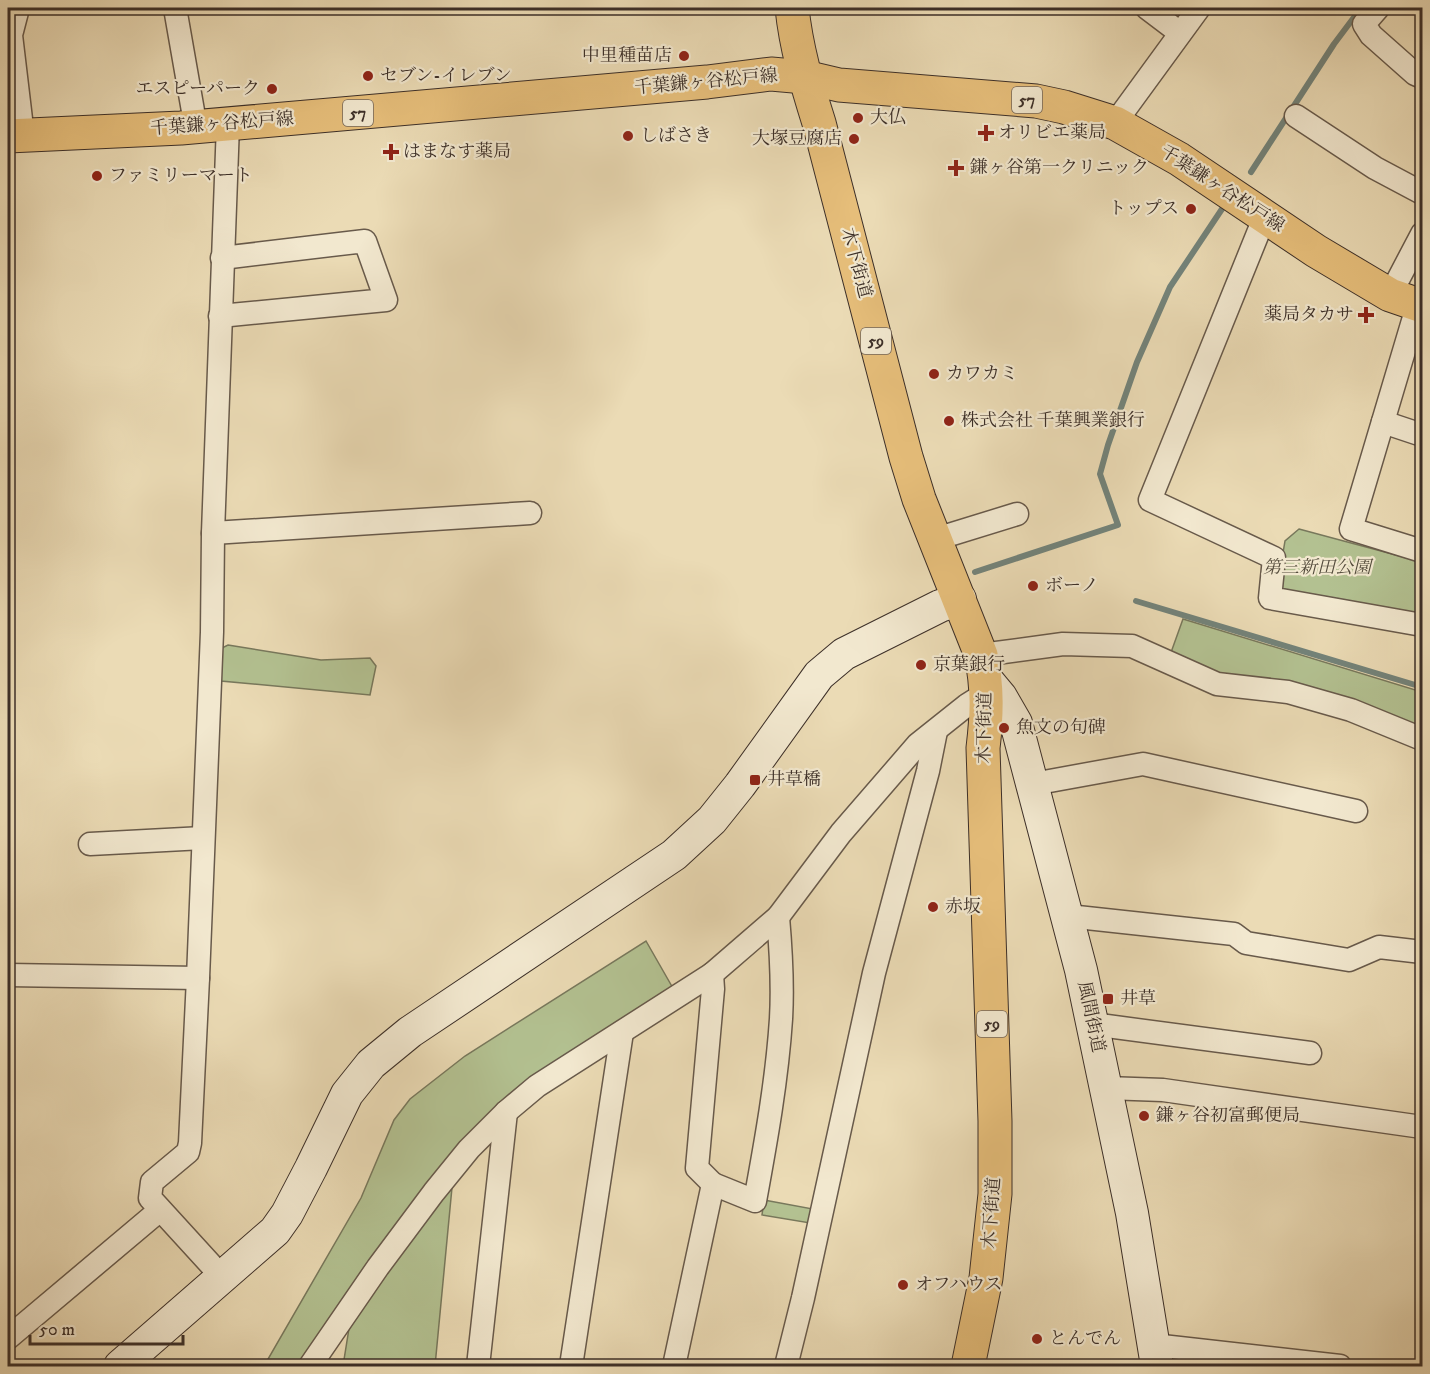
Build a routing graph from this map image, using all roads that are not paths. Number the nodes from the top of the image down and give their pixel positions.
1 (18, 8) edge
2 (175, 8) edge
3 (792, 8) edge
4 (1147, 8) edge
5 (1199, 8) edge
6 (1378, 8) edge
7 (1180, 33) junction
8 (805, 77) junction
9 (1422, 77) edge
10 (193, 111) dead end
11 (1296, 116) dead end
12 (1115, 123) junction
13 (228, 124) junction
14 (15, 136) edge
15 (1422, 194) edge
16 (1244, 202) junction
17 (1422, 234) edge
18 (222, 258) junction
19 (1410, 302) edge
20 (220, 316) junction
21 (1383, 422) junction
22 (1422, 435) edge
23 (530, 513) dead end
24 (1017, 514) dead end
25 (213, 533) junction
26 (936, 539) junction
27 (1422, 551) edge
28 (960, 599) junction
29 (1422, 625) edge
30 (985, 676) junction
31 (936, 731) junction
32 (1422, 739) edge
33 (1033, 784) junction
34 (1356, 811) dead end
35 (203, 838) junction
36 (90, 844) dead end
37 (1068, 916) junction
38 (778, 917) junction
39 (1422, 952) edge
40 (712, 974) junction
41 (8, 975) edge
42 (198, 978) junction
43 (1092, 1024) junction
44 (621, 1032) junction
45 (1310, 1053) dead end
46 (1106, 1088) junction
47 (506, 1112) junction
48 (1422, 1127) edge
49 (713, 1184) junction
50 (160, 1210) junction
51 (223, 1278) junction
52 (8, 1338) edge
53 (1155, 1356) edge
54 (120, 1366) edge
55 (310, 1366) edge
56 (478, 1366) edge
57 (571, 1366) edge
58 (674, 1366) edge
59 (786, 1366) edge
60 (968, 1366) edge
61 (1340, 1366) edge

1 - 14 street
2 - 10 street
3 - 8 main road, 木下街道 / 59
4 - 7 street
5 - 7 street
6 - 9 street
7 - 12 street
8 - 12 main road, 千葉鎌ヶ谷松戸線 / 57
8 - 13 main road, 千葉鎌ヶ谷松戸線 / 57
8 - 26 main road, 木下街道 / 59
11 - 15 street
12 - 16 main road, 千葉鎌ヶ谷松戸線 / 57
13 - 14 main road, 千葉鎌ヶ谷松戸線 / 57
13 - 18 street
16 - 19 main road, 千葉鎌ヶ谷松戸線 / 57
16 - 29 street
17 - 19 street
18 - 20 street
18 - 20 street
19 - 21 street
20 - 25 street
21 - 22 street
21 - 27 street
23 - 25 street
24 - 26 street
25 - 35 street
26 - 28 main road, 木下街道 / 59
28 - 30 main road, 木下街道 / 59
28 - 51 street
30 - 31 street
30 - 32 street
30 - 33 street, 風間街道
30 - 60 main road, 木下街道 / 59
31 - 38 street
31 - 59 street
33 - 34 street
33 - 37 street, 風間街道
35 - 36 street
35 - 42 street
37 - 39 street
37 - 43 street, 風間街道
38 - 40 street
38 - 49 street
40 - 44 street
40 - 49 street
41 - 42 street
42 - 50 street
43 - 45 street
43 - 46 street, 風間街道
44 - 47 street
44 - 57 street
46 - 48 street
46 - 53 street, 風間街道
47 - 55 street
47 - 56 street
49 - 58 street
50 - 51 street
50 - 52 street
51 - 54 street
53 - 61 street

